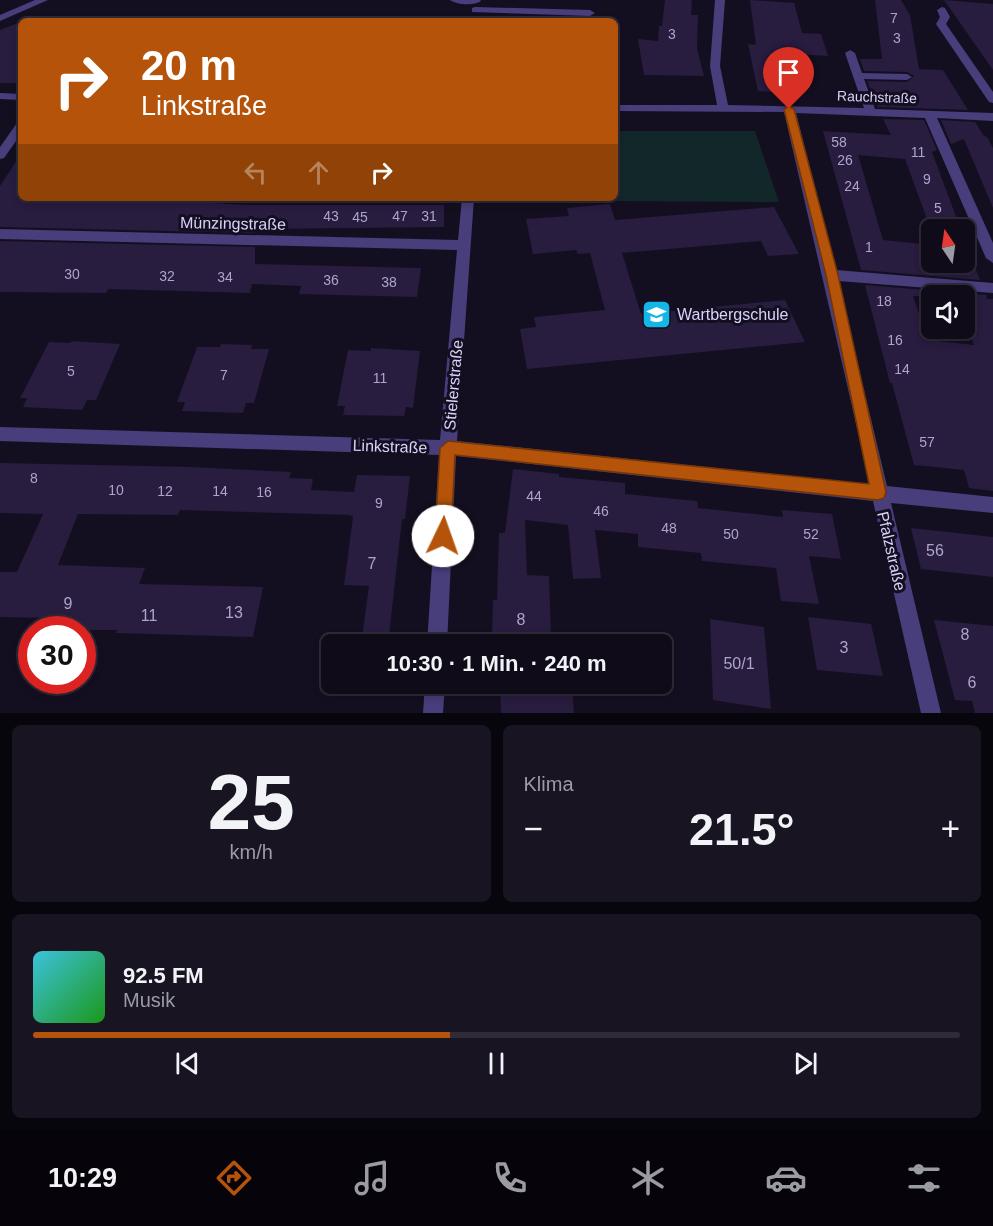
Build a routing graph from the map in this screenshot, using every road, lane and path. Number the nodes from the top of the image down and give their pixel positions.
1 (43, 0) edge
2 (455, 0) edge
3 (720, 0) edge
4 (475, 8) edge
5 (942, 10) dead end
6 (590, 13) dead end
7 (0, 18) edge
8 (850, 53) dead end
9 (857, 76) junction
10 (907, 77) dead end
11 (0, 96) edge
12 (18, 97) edge
13 (993, 100) edge
14 (618, 108) edge
15 (723, 109) junction
16 (789, 109) junction
17 (870, 111) junction
18 (929, 114) junction
19 (993, 117) edge
20 (18, 130) edge
21 (0, 155) edge
22 (468, 201) edge
23 (0, 234) edge
24 (465, 245) junction
25 (993, 258) edge
26 (832, 275) junction
27 (993, 288) edge
28 (0, 434) edge
29 (448, 448) junction
30 (878, 492) junction
31 (993, 505) edge
32 (438, 634) edge
33 (434, 694) edge
34 (433, 713) edge
35 (931, 713) edge

1 - 7 street
2 - 4 street
3 - 15 street
4 - 6 street
5 - 13 street
8 - 9 street
9 - 10 street
9 - 17 street
11 - 12 street
14 - 15 street, Rauchstraße
15 - 16 street, Rauchstraße
16 - 17 street, Rauchstraße
16 - 26 street, Pfalzstraße
17 - 18 street, Rauchstraße
18 - 19 street, Rauchstraße
18 - 25 street
20 - 21 street
22 - 24 street, Stielerstraße
23 - 24 street, Münzingstraße
24 - 29 street, Stielerstraße
26 - 27 street
26 - 30 street, Pfalzstraße
28 - 29 street, Linkstraße
29 - 30 street, Linkstraße
29 - 32 street, Stielerstraße
30 - 31 street, Linkstraße
30 - 35 street, Pfalzstraße
33 - 34 street

